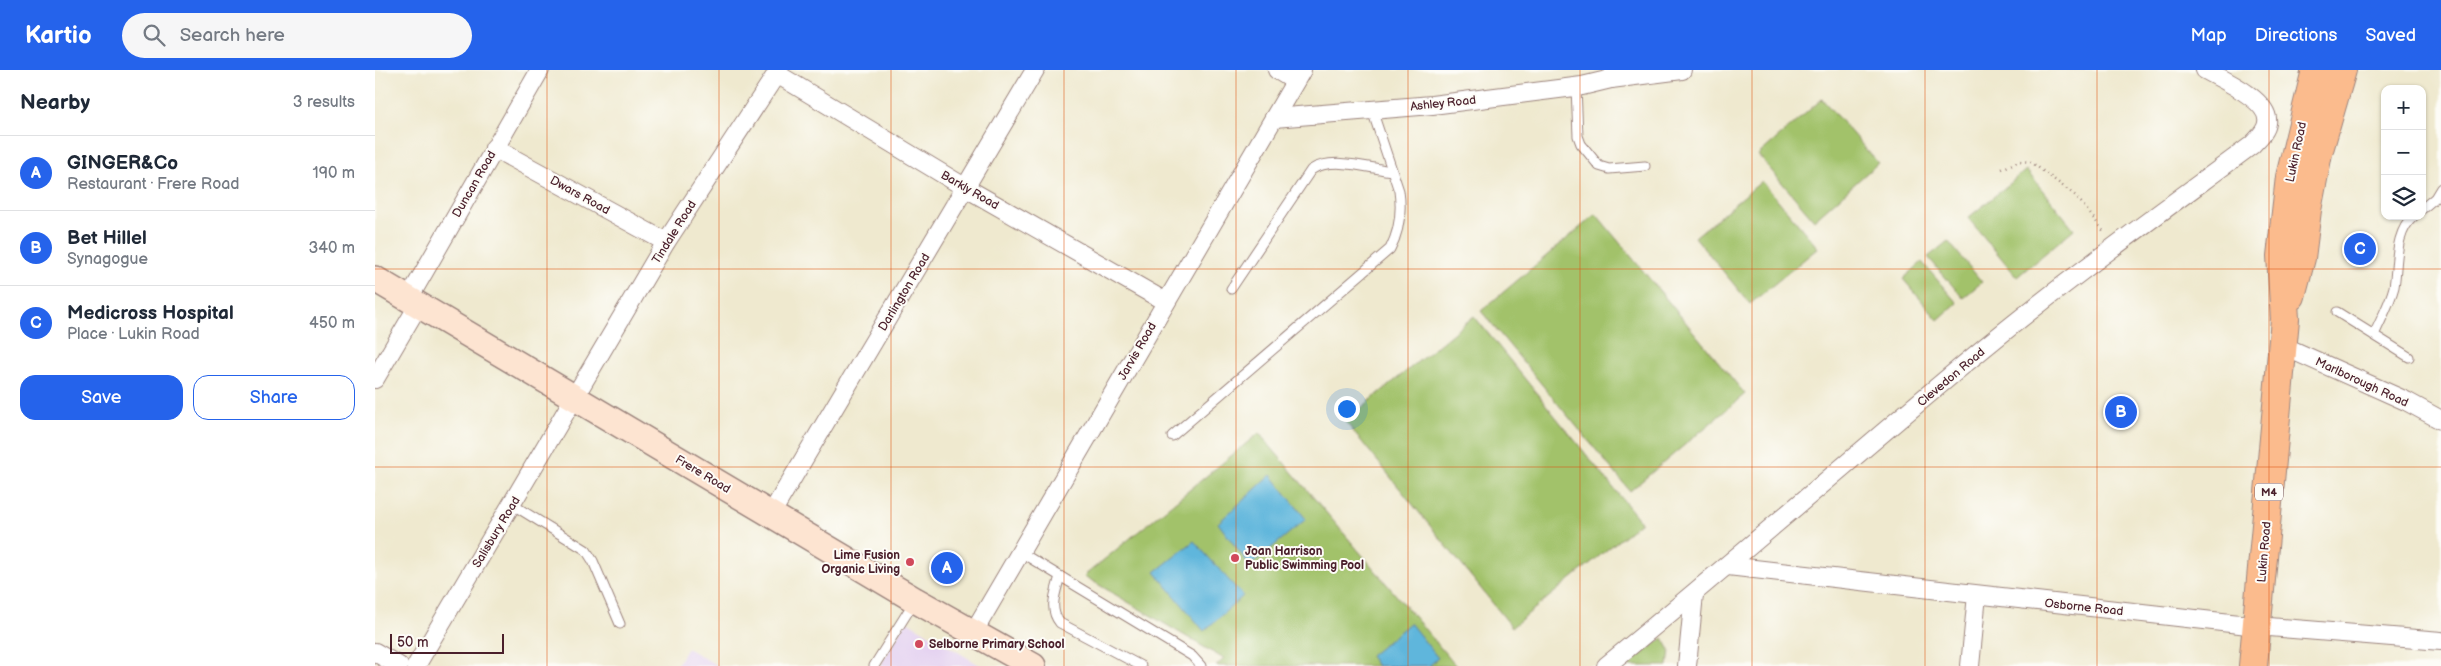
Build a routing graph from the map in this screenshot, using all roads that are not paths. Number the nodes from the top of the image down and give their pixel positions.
1 (539, 70) edge
2 (1035, 70) edge
3 (1277, 70) edge
4 (1682, 70) edge
5 (2205, 70) edge
6 (778, 72) edge
7 (1613, 74) edge
8 (2328, 74) edge
9 (1298, 75) edge
10 (1576, 87) junction
11 (1372, 110) junction
12 (1274, 118) junction
13 (494, 148) junction
14 (1645, 166) dead end
15 (1392, 171) junction
16 (966, 188) junction
17 (2441, 188) edge
18 (2426, 206) edge
19 (2410, 220) edge
20 (666, 242) junction
21 (375, 279) edge
22 (1231, 289) dead end
23 (414, 301) junction
24 (1166, 302) junction
25 (2337, 312) dead end
26 (2375, 334) junction
27 (2283, 346) junction
28 (2409, 357) dead end
29 (375, 379) edge
30 (575, 398) junction
31 (2441, 420) edge
32 (1173, 436) dead end
33 (513, 505) junction
34 (771, 514) junction
35 (1020, 552) junction
36 (1728, 566) junction
37 (1060, 576) junction
38 (1694, 594) junction
39 (1977, 595) junction
40 (915, 600) junction
41 (620, 624) dead end
42 (2257, 626) junction
43 (973, 633) junction
44 (2441, 641) edge
45 (375, 652) edge
46 (399, 666) edge
47 (416, 666) edge
48 (875, 666) edge
49 (1033, 666) edge
50 (1141, 666) edge
51 (1201, 666) edge
52 (1606, 666) edge
53 (1687, 666) edge
54 (1970, 666) edge
55 (2253, 666) edge

1 - 13 street, Duncan Road
2 - 16 street, Darlington Road
3 - 9 street
4 - 7 street, Ashley Road
5 - 36 street, Clevedon Road
6 - 16 street, Barkly Road
6 - 20 street, Tindale Road
7 - 10 street, Ashley Road
8 - 27 main road, Lukin Road / M4
9 - 12 street, Jarvis Road
10 - 11 street, Ashley Road
10 - 14 lane
11 - 12 street, Ashley Road
11 - 15 lane
12 - 24 street, Jarvis Road
13 - 20 street, Dwars Road
13 - 23 street, Duncan Road
15 - 22 lane
15 - 32 lane
16 - 24 street, Barkly Road
16 - 34 street, Darlington Road
17 - 18 lane
19 - 26 lane
20 - 30 street, Tindale Road
21 - 23 street, Frere Road
23 - 29 street, Duncan Road
23 - 30 street, Frere Road
24 - 35 street, Jarvis Road
25 - 26 lane
26 - 28 lane
27 - 31 street, Marlborough Road
27 - 42 main road, Lukin Road / M4
30 - 33 street, Salisbury Road
30 - 34 street, Frere Road
33 - 41 lane
33 - 47 street, Salisbury Road
34 - 40 street, Frere Road
35 - 37 lane
35 - 43 street, Jarvis Road
36 - 38 street, Clevedon Road
36 - 39 street, Osborne Road
37 - 50 lane
37 - 51 lane
38 - 52 street, Clevedon Road
38 - 53 street
39 - 42 street, Osborne Road
39 - 54 street
40 - 43 street, Frere Road
40 - 48 lane
42 - 44 street, Osborne Road
42 - 55 main road, Lukin Road / M4
43 - 49 street, Frere Road
45 - 46 street

